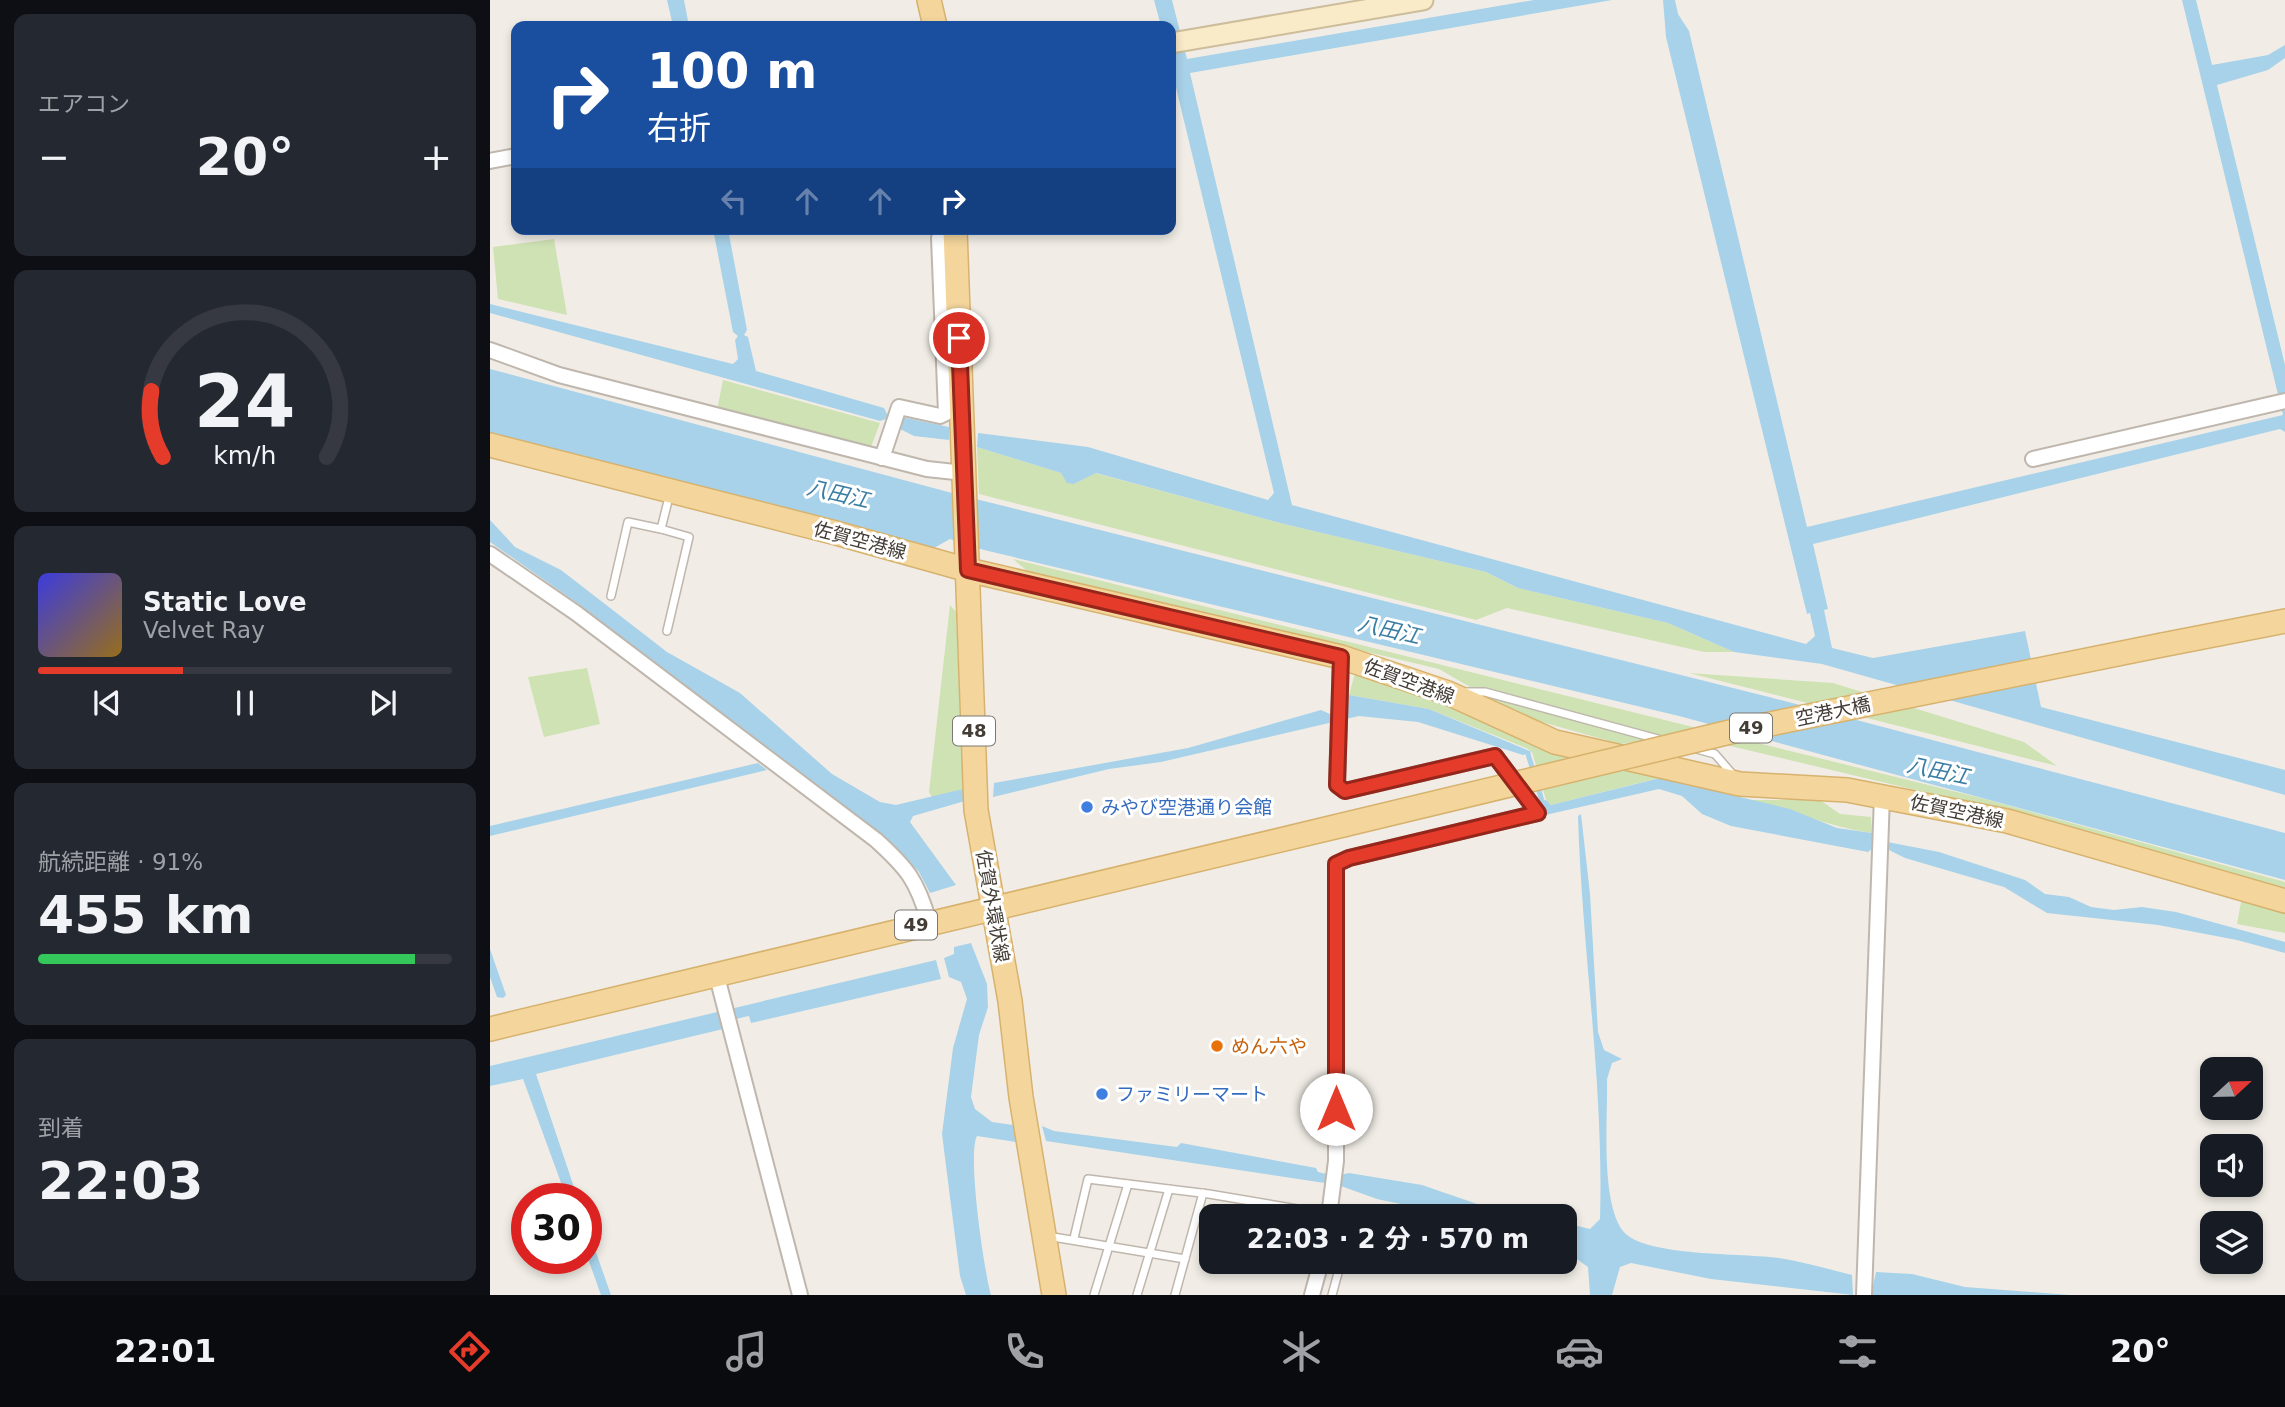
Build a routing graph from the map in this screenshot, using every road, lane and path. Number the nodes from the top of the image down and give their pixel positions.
1 (929, 0) edge
2 (1423, 0) edge
3 (1370, 4) edge
4 (934, 21) edge
5 (1179, 42) edge
6 (511, 157) edge
7 (490, 161) edge
8 (940, 235) edge
9 (955, 235) edge
10 (490, 351) edge
11 (2281, 402) edge
12 (490, 445) edge
13 (882, 458) junction
14 (2033, 459) dead end
15 (960, 478) junction
16 (670, 492) junction
17 (661, 528) junction
18 (490, 554) edge
19 (967, 561) junction
20 (611, 596) dead end
21 (2285, 621) edge
22 (667, 631) dead end
23 (1341, 657) junction
24 (1882, 796) junction
25 (2285, 901) edge
26 (993, 909) junction
27 (929, 922) junction
28 (716, 973) junction
29 (490, 1029) edge
30 (1128, 1184) junction
31 (1169, 1189) junction
32 (1203, 1193) junction
33 (1265, 1204) edge
34 (1333, 1204) edge
35 (1074, 1238) junction
36 (1047, 1246) junction
37 (1109, 1246) junction
38 (1150, 1253) junction
39 (1185, 1259) junction
40 (1318, 1274) edge
41 (1338, 1274) edge
42 (800, 1295) edge
43 (1054, 1295) edge
44 (1094, 1295) edge
45 (1137, 1295) edge
46 (1175, 1295) edge
47 (1312, 1295) edge
48 (1332, 1295) edge
49 (1864, 1295) edge

1 - 4 main road
2 - 3 street
3 - 5 street
6 - 7 street
8 - 13 street
9 - 15 main road, 48
10 - 13 street
11 - 14 street
12 - 16 main road, 佐賀空港線
13 - 15 street
15 - 19 main road, 48
16 - 17 lane
16 - 19 main road, 佐賀空港線
17 - 20 lane
17 - 22 lane
18 - 27 street
19 - 23 main road, 佐賀空港線
19 - 26 main road, 佐賀外環状線 / 48
21 - 26 main road, 空港大橋 / 49, bridge
23 - 24 main road, 佐賀空港線
23 - 34 street
24 - 25 main road, 佐賀空港線
24 - 49 street
26 - 27 main road, 49
26 - 36 main road, 佐賀外環状線 / 48
27 - 28 main road, 49
28 - 29 main road, 49
28 - 42 street
30 - 31 lane
30 - 35 lane
30 - 37 lane
31 - 32 lane
31 - 38 lane
32 - 33 lane
32 - 39 lane
35 - 36 lane
35 - 37 lane
36 - 43 main road, 48
37 - 38 lane
37 - 44 lane
38 - 39 lane
38 - 45 lane
39 - 46 lane
40 - 47 street
41 - 48 lane

